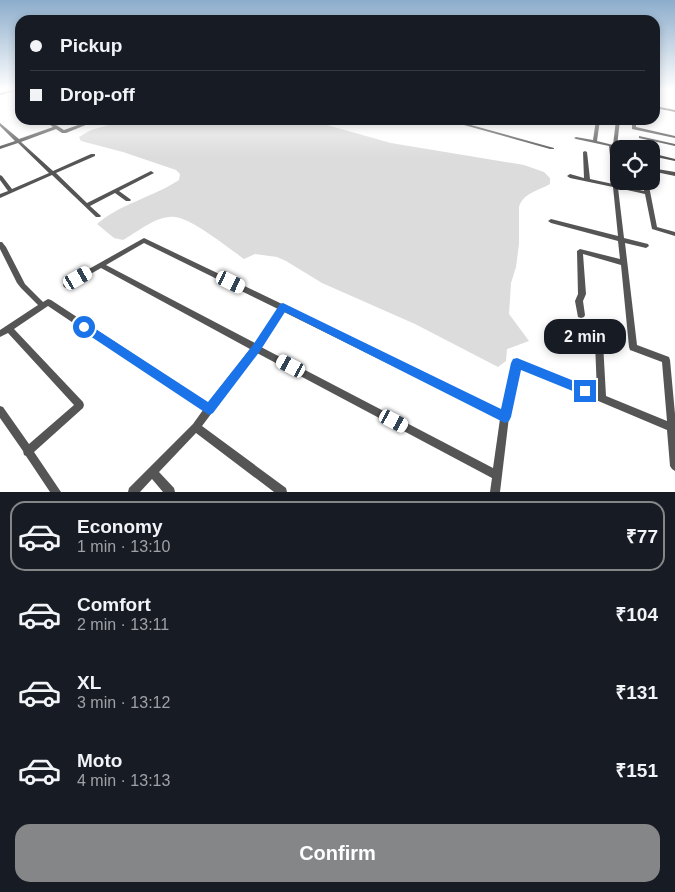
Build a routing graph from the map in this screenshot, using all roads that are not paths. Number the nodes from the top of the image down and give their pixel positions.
1 (0, 124) edge
2 (53, 125) edge
3 (83, 125) edge
4 (467, 125) edge
5 (597, 125) edge
6 (617, 125) edge
7 (634, 125) edge
8 (56, 127) junction
9 (675, 137) edge
10 (576, 138) dead end
11 (641, 138) dead end
12 (614, 140) edge
13 (18, 141) junction
14 (595, 142) junction
15 (675, 144) edge
16 (610, 145) edge
17 (0, 148) edge
18 (552, 148) dead end
19 (585, 152) dead end
20 (93, 155) dead end
21 (660, 156) edge
22 (675, 160) edge
23 (660, 171) edge
24 (53, 173) junction
25 (151, 173) dead end
26 (675, 174) edge
27 (570, 176) dead end
28 (0, 177) edge
29 (587, 180) junction
30 (610, 185) edge
31 (116, 190) junction
32 (616, 190) edge
33 (633, 190) edge
34 (646, 190) edge
35 (11, 191) junction
36 (646, 193) junction
37 (0, 196) edge
38 (128, 200) dead end
39 (87, 205) junction
40 (98, 216) dead end
41 (552, 221) dead end
42 (675, 234) edge
43 (622, 240) junction
44 (0, 244) edge
45 (646, 246) dead end
46 (624, 263) junction
47 (101, 265) junction
48 (66, 285) dead end
49 (42, 306) junction
50 (283, 307) junction
51 (581, 316) dead end
52 (9, 329) junction
53 (0, 334) edge
54 (599, 343) dead end
55 (256, 348) junction
56 (602, 398) junction
57 (209, 409) junction
58 (0, 410) edge
59 (505, 417) junction
60 (196, 427) junction
61 (674, 429) edge
62 (27, 452) junction
63 (675, 466) edge
64 (152, 472) junction
65 (497, 476) junction
66 (56, 492) edge
67 (133, 492) edge
68 (170, 492) edge
69 (282, 492) edge
70 (495, 492) edge

1 - 13 street
2 - 8 street
3 - 8 street
4 - 18 street
5 - 14 street
6 - 12 street
7 - 9 street
8 - 13 street
10 - 14 street
11 - 15 street
13 - 17 street
13 - 24 street
14 - 16 street
19 - 29 street
20 - 24 street
21 - 22 street
23 - 26 street
24 - 35 street
24 - 39 street
25 - 31 street
27 - 29 street
28 - 35 street
29 - 30 street
31 - 38 street
31 - 39 street
32 - 43 street
33 - 36 street
34 - 36 street
35 - 37 street
36 - 42 street
39 - 40 street
41 - 43 street
43 - 45 street
43 - 46 street
44 - 49 street
46 - 51 street
46 - 61 street
47 - 48 street
47 - 50 street
47 - 55 street
49 - 52 street
49 - 57 street
50 - 55 street
50 - 59 street
52 - 53 street
52 - 62 street
54 - 56 street
55 - 57 street
55 - 65 street
56 - 59 street
56 - 61 street
57 - 60 street
58 - 62 street
59 - 65 street
60 - 64 street
60 - 69 street
61 - 63 street
62 - 66 street
64 - 67 street
64 - 68 street
65 - 70 street

